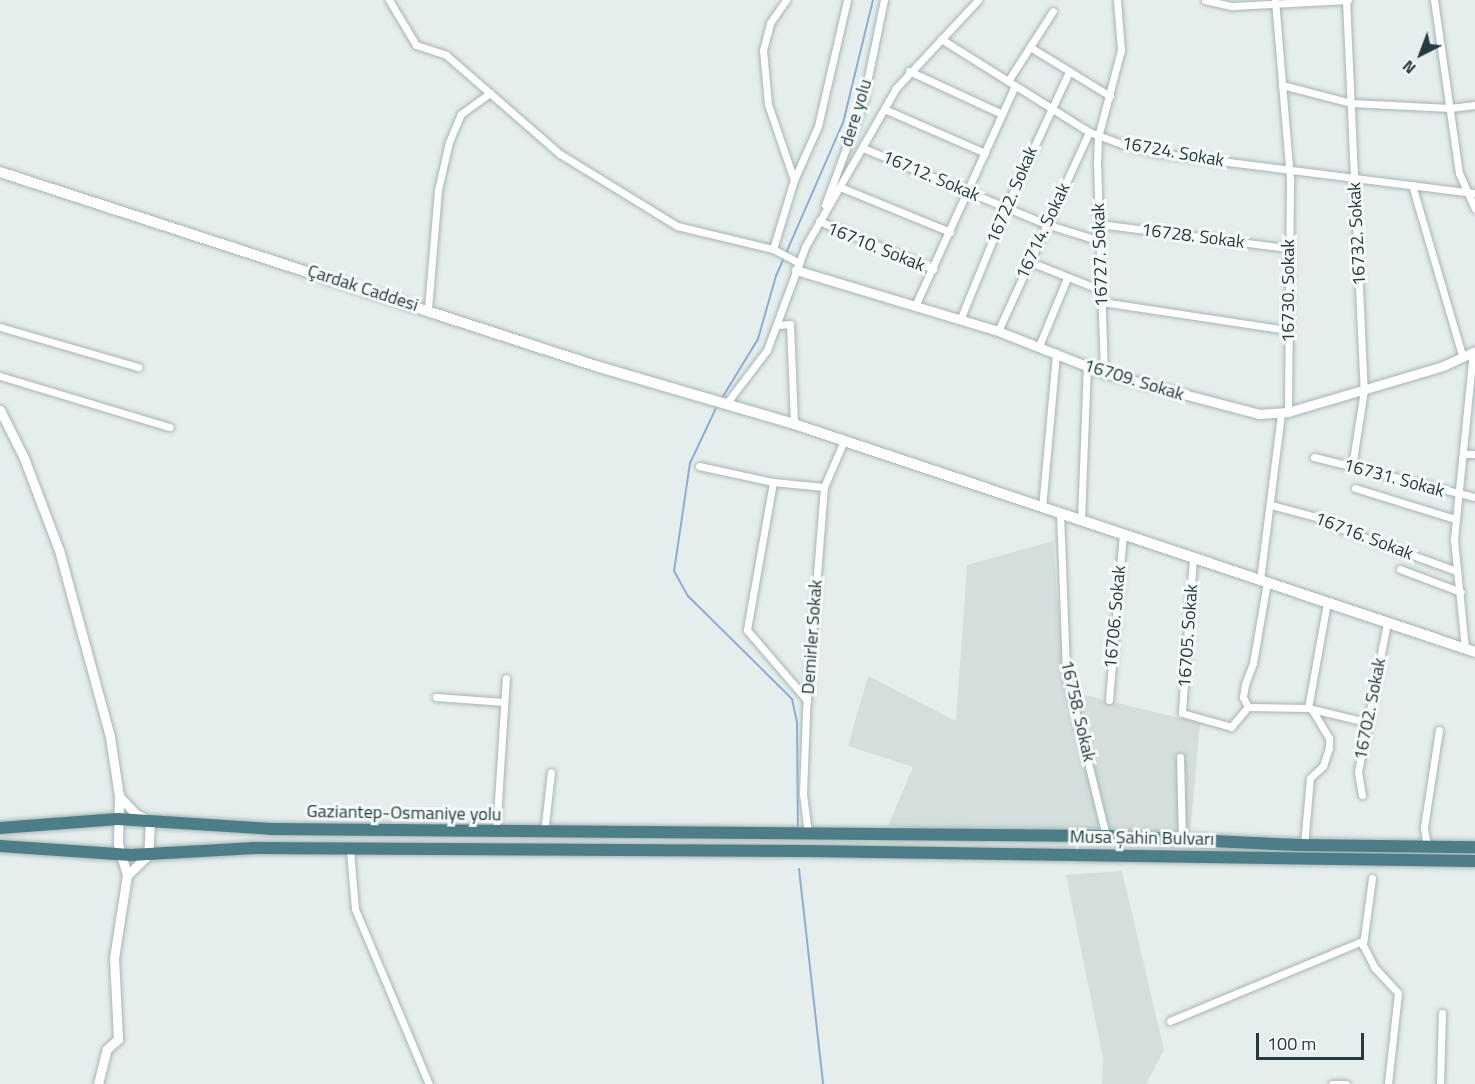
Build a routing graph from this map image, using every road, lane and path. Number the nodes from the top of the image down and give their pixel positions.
1 (389, 0) edge
2 (786, 0) edge
3 (847, 0) edge
4 (884, 0) edge
5 (978, 0) edge
6 (1117, 0) edge
7 (1204, 0) edge
8 (1347, 0) edge
9 (1434, 0) edge
10 (1275, 2) edge
11 (1053, 11) dead end
12 (941, 39) junction
13 (1030, 47) junction
14 (909, 70) junction
15 (1069, 72) junction
16 (1008, 81) junction
17 (1282, 85) junction
18 (1015, 86) junction
19 (490, 93) junction
20 (1110, 96) junction
21 (1351, 103) junction
22 (1475, 105) edge
23 (1450, 108) junction
24 (884, 109) junction
25 (1050, 109) junction
26 (1002, 114) junction
27 (1089, 132) junction
28 (1098, 137) junction
29 (863, 148) junction
30 (985, 153) junction
31 (1289, 170) junction
32 (0, 172) edge
33 (1354, 178) junction
34 (794, 180) junction
35 (1412, 185) junction
36 (840, 187) junction
37 (967, 191) junction
38 (1471, 192) edge
39 (1006, 207) junction
40 (1475, 209) edge
41 (818, 224) junction
42 (1046, 224) junction
43 (1099, 224) junction
44 (950, 232) junction
45 (1100, 241) junction
46 (1287, 248) junction
47 (775, 251) junction
48 (1028, 261) junction
49 (797, 267) junction
50 (933, 270) junction
51 (1067, 278) junction
52 (1101, 290) junction
53 (1102, 302) junction
54 (915, 306) junction
55 (428, 309) junction
56 (960, 320) junction
57 (778, 325) junction
58 (0, 327) edge
59 (1288, 330) junction
60 (998, 331) junction
61 (1039, 346) junction
62 (1474, 352) edge
63 (1056, 353) junction
64 (1463, 358) junction
65 (1087, 366) junction
66 (138, 367) dead end
67 (1104, 373) junction
68 (0, 376) edge
69 (1472, 379) edge
70 (1364, 390) junction
71 (724, 404) junction
72 (1471, 405) edge
73 (0, 410) edge
74 (1285, 413) junction
75 (794, 424) junction
76 (169, 426) dead end
77 (843, 443) junction
78 (1475, 453) edge
79 (1462, 454) junction
80 (1314, 457) dead end
81 (699, 466) dead end
82 (1352, 467) junction
83 (773, 482) junction
84 (824, 487) junction
85 (1355, 488) dead end
86 (1457, 495) junction
87 (1475, 497) edge
88 (1271, 505) junction
89 (1042, 508) junction
90 (1060, 514) junction
91 (1455, 519) junction
92 (1081, 520) junction
93 (1123, 535) junction
94 (1193, 558) junction
95 (1400, 569) dead end
96 (1456, 571) junction
97 (1264, 581) junction
98 (1461, 592) junction
99 (1328, 602) junction
100 (1387, 623) junction
101 (1470, 650) edge
102 (506, 678) dead end
103 (436, 697) dead end
104 (807, 700) junction
105 (1109, 700) dead end
106 (504, 702) junction
107 (1248, 707) junction
108 (1310, 709) junction
109 (1366, 722) junction
110 (1440, 730) dead end
111 (1180, 757) dead end
112 (551, 772) dead end
113 (1362, 795) dead end
114 (119, 796) junction
115 (118, 819) junction
116 (150, 821) junction
117 (0, 828) edge
118 (496, 832) junction
119 (544, 833) junction
120 (809, 836) junction
121 (1106, 836) junction
122 (1182, 838) junction
123 (1304, 845) junction
124 (0, 846) edge
125 (1427, 847) junction
126 (1475, 847) edge
127 (350, 850) junction
128 (808, 851) joint
129 (120, 855) junction
130 (148, 855) junction
131 (1475, 861) edge
132 (127, 874) junction
133 (1372, 878) dead end
134 (1362, 941) junction
135 (1442, 1013) dead end
136 (1170, 1021) dead end
137 (98, 1084) edge
138 (429, 1084) edge
139 (1332, 1084) edge
140 (1346, 1084) edge
141 (1388, 1084) edge
142 (1440, 1084) edge

1 - 19 street
2 - 34 street
3 - 34 street
4 - 41 street, dere yolu
5 - 12 street
6 - 20 street, 16727. Sokak
7 - 10 street
8 - 10 street
8 - 21 street, 16732. Sokak
9 - 23 street
10 - 17 street, 16730. Sokak
11 - 13 street
12 - 14 street
12 - 16 street, 16724. Sokak
13 - 15 street
13 - 16 street
14 - 24 street
14 - 26 street
15 - 20 street
15 - 25 street, 16722. Sokak
16 - 18 street, 16724. Sokak
17 - 21 street
17 - 31 street, 16730. Sokak
18 - 25 street, 16724. Sokak
18 - 26 street
19 - 47 street
19 - 55 street
20 - 28 street, 16727. Sokak
21 - 23 street
21 - 33 street, 16732. Sokak
22 - 23 street
23 - 38 street
24 - 29 street
24 - 30 street
25 - 27 street, 16724. Sokak
25 - 39 street, 16722. Sokak
26 - 30 street
27 - 28 street, 16724. Sokak
27 - 42 street, 16714. Sokak
28 - 31 street, 16724. Sokak
28 - 43 street, 16727. Sokak
29 - 36 street
29 - 37 street, 16712. Sokak
30 - 37 street
31 - 33 street, 16724. Sokak
31 - 46 street, 16730. Sokak
32 - 55 main road, Çardak Caddesi
33 - 35 street, 16724. Sokak
33 - 70 street, 16732. Sokak
34 - 47 street
35 - 38 street, 16724. Sokak
35 - 64 street
36 - 41 street
36 - 44 street
37 - 39 street, 16712. Sokak
37 - 44 street
38 - 40 street
39 - 42 street, 16712. Sokak
39 - 56 street, 16722. Sokak
41 - 49 street
41 - 50 street, 16710. Sokak
42 - 45 street, 16712. Sokak
42 - 48 street, 16714. Sokak
43 - 45 street, 16727. Sokak
43 - 46 street, 16728. Sokak
44 - 50 street
45 - 52 street, 16727. Sokak
46 - 59 street, 16730. Sokak
47 - 49 street
48 - 51 street
48 - 60 street, 16714. Sokak
49 - 54 street, 16709. Sokak
49 - 57 street
50 - 54 street
51 - 52 street
51 - 61 street
52 - 53 street, 16727. Sokak
53 - 59 street
53 - 67 street, 16727. Sokak
54 - 56 street, 16709. Sokak
55 - 71 main road, Çardak Caddesi
56 - 60 street, 16709. Sokak
57 - 71 street
57 - 75 street
58 - 66 street
59 - 74 street, 16730. Sokak
60 - 61 street, 16709. Sokak
61 - 63 street, 16709. Sokak
62 - 64 street, 16709. Sokak
62 - 69 street
63 - 65 street, 16709. Sokak
63 - 89 street
64 - 70 street, 16709. Sokak
65 - 67 street, 16709. Sokak
65 - 92 street
67 - 74 street, 16709. Sokak
68 - 76 street
69 - 72 street
70 - 74 street, 16709. Sokak
70 - 82 street, 16732. Sokak
71 - 75 main road, Çardak Caddesi
72 - 79 street
73 - 114 street
74 - 88 street, 16730. Sokak
75 - 77 main road, Çardak Caddesi
77 - 84 street, Demirler Sokak
77 - 89 main road, Çardak Caddesi
78 - 79 street
79 - 86 street
80 - 82 street, 16731. Sokak
81 - 83 street
82 - 86 street, 16731. Sokak
83 - 84 street
83 - 104 street
84 - 104 street, Demirler Sokak
85 - 91 street
86 - 87 street, 16731. Sokak
86 - 91 street
88 - 96 street, 16716. Sokak
88 - 97 street, 16730. Sokak
89 - 90 main road, Çardak Caddesi
90 - 92 main road, Çardak Caddesi
90 - 121 street, 16758. Sokak
91 - 96 street
92 - 93 main road, Çardak Caddesi
93 - 94 main road, Çardak Caddesi
93 - 105 street, 16706. Sokak
94 - 97 main road, Çardak Caddesi
94 - 107 street, 16705. Sokak
95 - 98 street
96 - 98 street
97 - 99 main road, Çardak Caddesi
97 - 107 street, 16730. Sokak
98 - 101 street
99 - 100 main road, Çardak Caddesi
99 - 108 street
100 - 101 main road, Çardak Caddesi
100 - 109 street, 16702. Sokak
102 - 106 street
103 - 106 street
104 - 120 street, Demirler Sokak
106 - 118 street
107 - 108 street
108 - 109 street
108 - 123 street
109 - 113 street, 16702. Sokak
110 - 125 street
111 - 122 street
112 - 119 street
114 - 115 street
114 - 116 street
115 - 116 highway, Gaziantep-Osmaniye yolu
115 - 117 highway, Gaziantep-Osmaniye yolu
115 - 129 street
116 - 118 highway, Gaziantep-Osmaniye yolu
116 - 130 street
118 - 119 highway, Gaziantep-Osmaniye yolu
119 - 120 highway, Gaziantep-Osmaniye yolu
120 - 121 highway, Musa Şahin Bulvarı
121 - 122 highway, Musa Şahin Bulvarı
122 - 123 highway, Musa Şahin Bulvarı
123 - 125 highway, Musa Şahin Bulvarı
124 - 129 highway, Gaziantep-Osmaniye yolu
125 - 126 highway, Musa Şahin Bulvarı
127 - 128 highway, Gaziantep-Osmaniye yolu
127 - 130 highway, Gaziantep-Osmaniye yolu
127 - 138 street
128 - 131 highway, Musa Şahin Bulvarı
129 - 130 highway, Gaziantep-Osmaniye yolu
129 - 132 street
130 - 132 street
132 - 137 street
133 - 134 street
134 - 136 street
134 - 141 street
135 - 142 street
139 - 140 street

